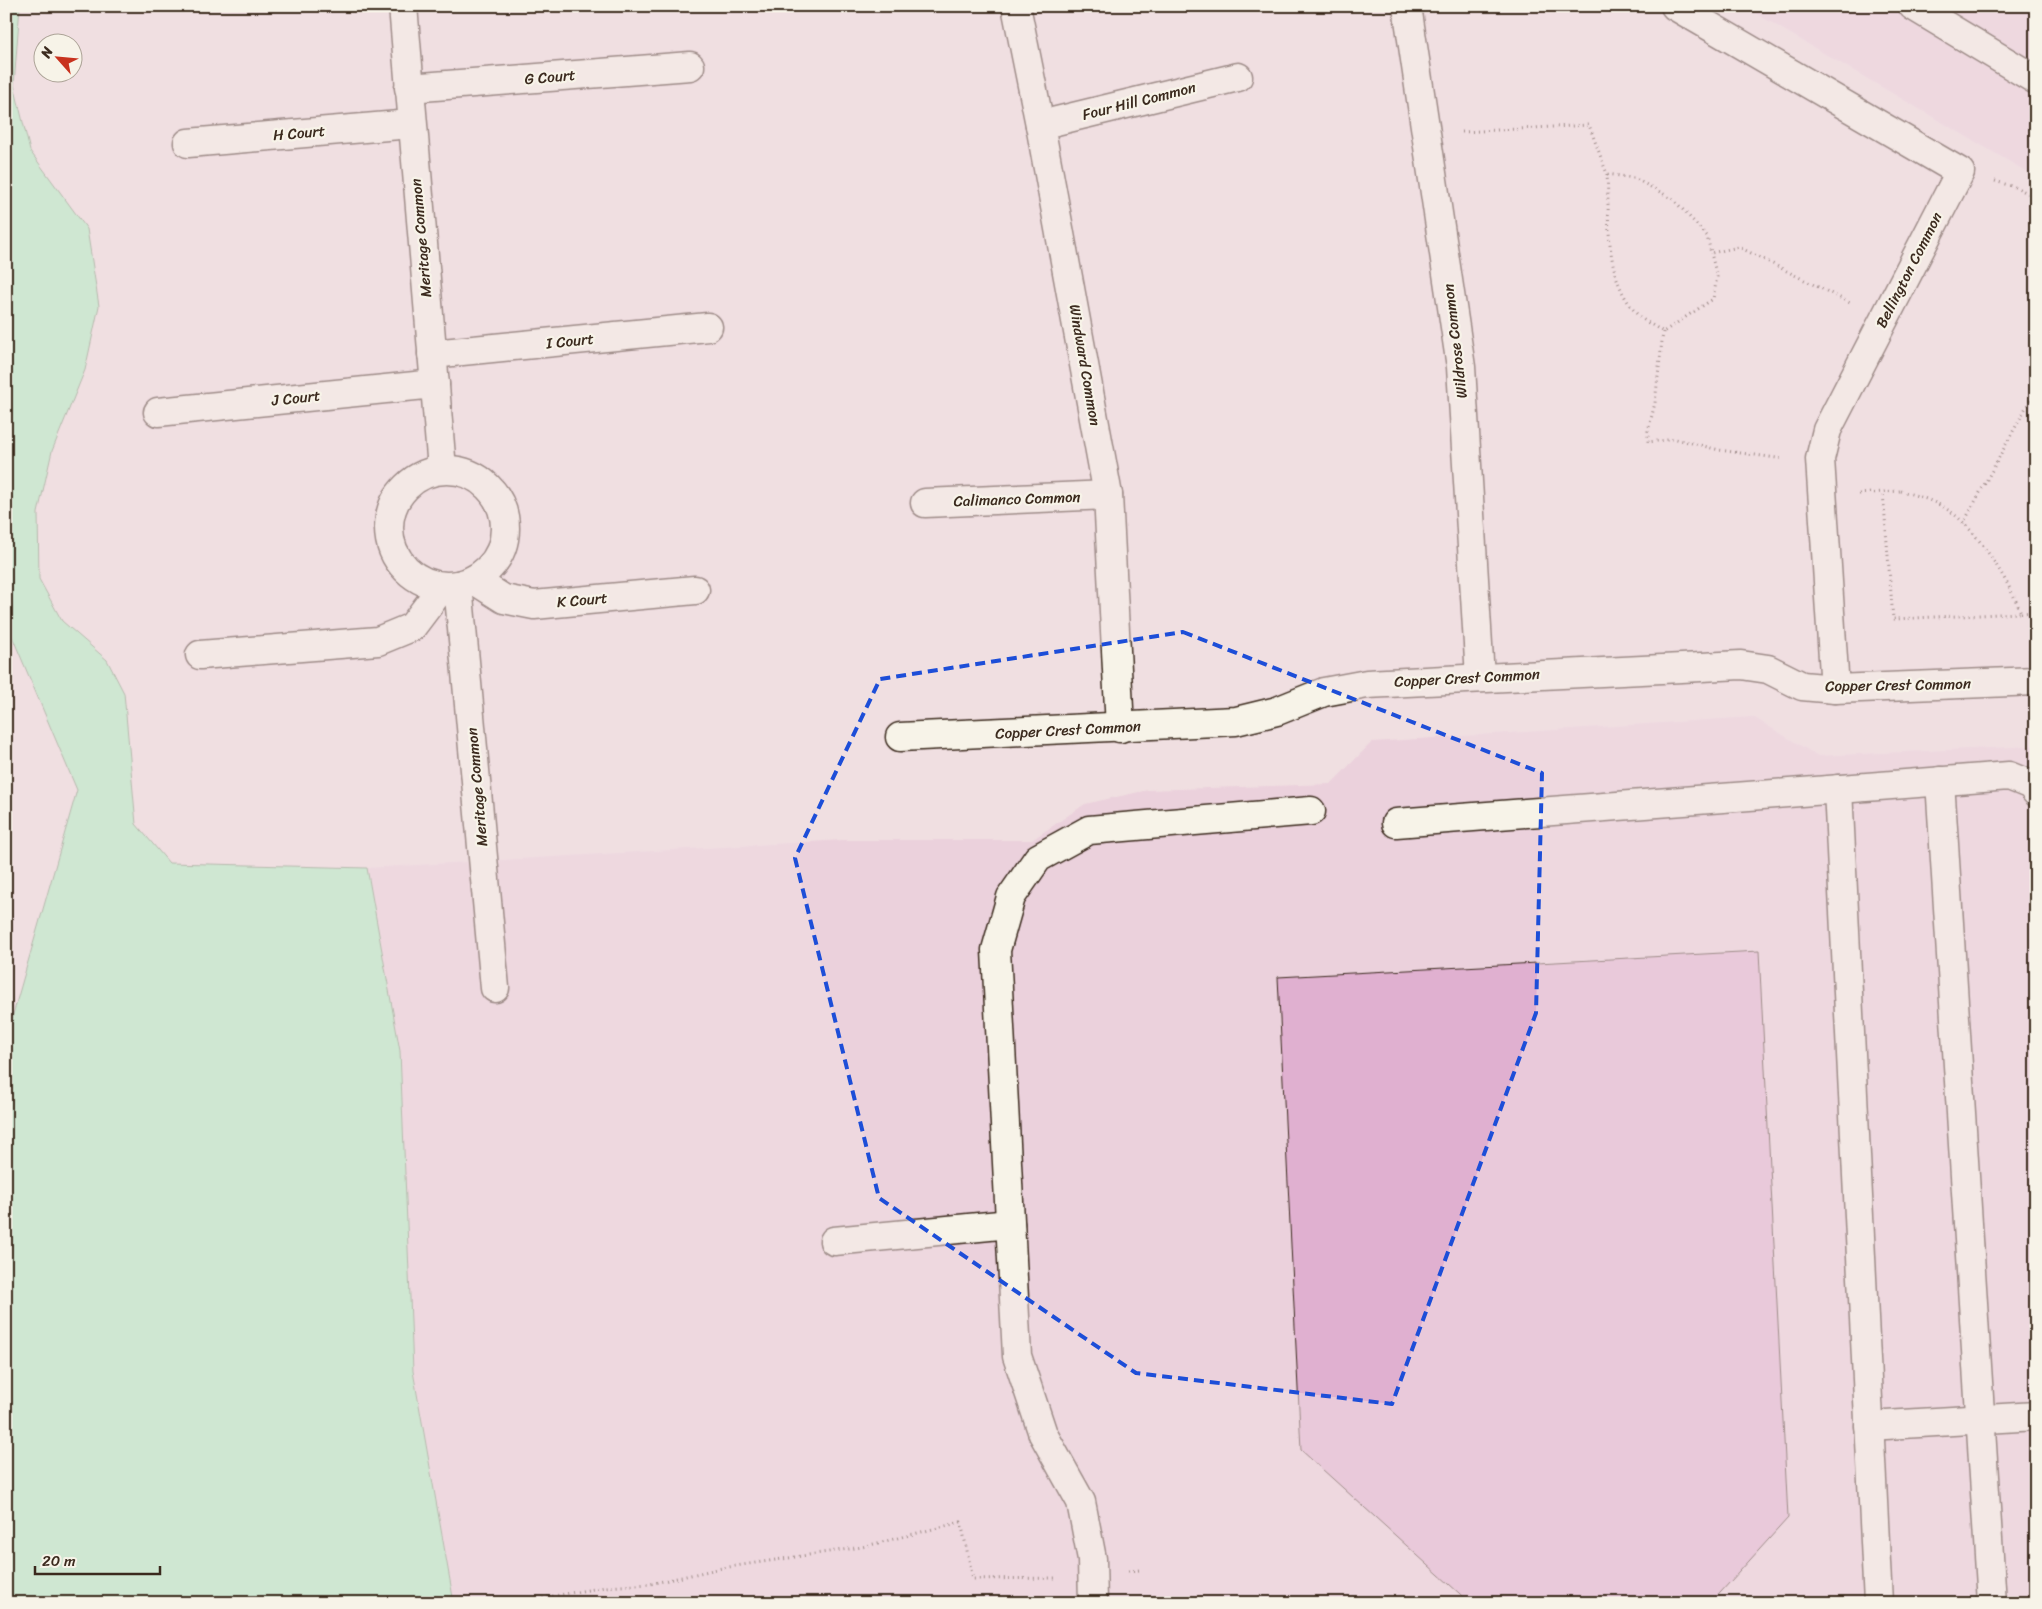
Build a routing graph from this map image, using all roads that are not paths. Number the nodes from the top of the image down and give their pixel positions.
1 (402, 6) edge
2 (1016, 6) edge
3 (1407, 6) edge
4 (1675, 6) edge
5 (1913, 6) edge
6 (690, 66) dead end
7 (1238, 77) dead end
8 (2036, 80) edge
9 (410, 88) junction
10 (411, 124) junction
11 (1040, 125) junction
12 (188, 143) dead end
13 (708, 327) dead end
14 (432, 354) junction
15 (435, 384) junction
16 (158, 412) dead end
17 (442, 469) junction
18 (1108, 495) junction
19 (925, 503) dead end
20 (459, 584) junction
21 (695, 590) dead end
22 (200, 655) dead end
23 (1480, 677) junction
24 (2036, 681) edge
25 (1835, 689) junction
26 (1120, 728) junction
27 (900, 737) dead end
28 (1940, 781) junction
29 (1838, 789) junction
30 (2036, 792) edge
31 (1311, 811) dead end
32 (1396, 823) dead end
33 (495, 988) dead end
34 (1010, 1224) junction
35 (834, 1241) dead end
36 (2036, 1416) edge
37 (1980, 1420) junction
38 (1869, 1426) junction
39 (1093, 1603) edge
40 (1878, 1603) edge
41 (1992, 1603) edge

1 - 9 street, Meritage Common
2 - 11 street, Windward Common
3 - 23 street, Wildrose Common
4 - 25 street, Bellington Common
5 - 8 street
6 - 9 street, G Court
7 - 11 street, Four Hill Common
9 - 10 street, Meritage Common
10 - 12 street, H Court
10 - 14 street, Meritage Common
11 - 18 street, Windward Common
13 - 14 street, I Court
14 - 15 street, Meritage Common
15 - 16 street, J Court
15 - 17 street, Meritage Common
17 - 20 street
17 - 20 street
18 - 19 street, Calimanco Common
18 - 26 street, Windward Common
20 - 21 street, K Court
20 - 22 street
20 - 33 street, Meritage Common
23 - 25 street, Copper Crest Common
23 - 26 street, Copper Crest Common
24 - 25 street, Copper Crest Common
26 - 27 street, Copper Crest Common
28 - 29 street
28 - 30 street
28 - 37 street
29 - 32 street
29 - 38 street
31 - 34 street
34 - 35 street
34 - 39 street
36 - 37 street
37 - 38 street
37 - 41 street
38 - 40 street

